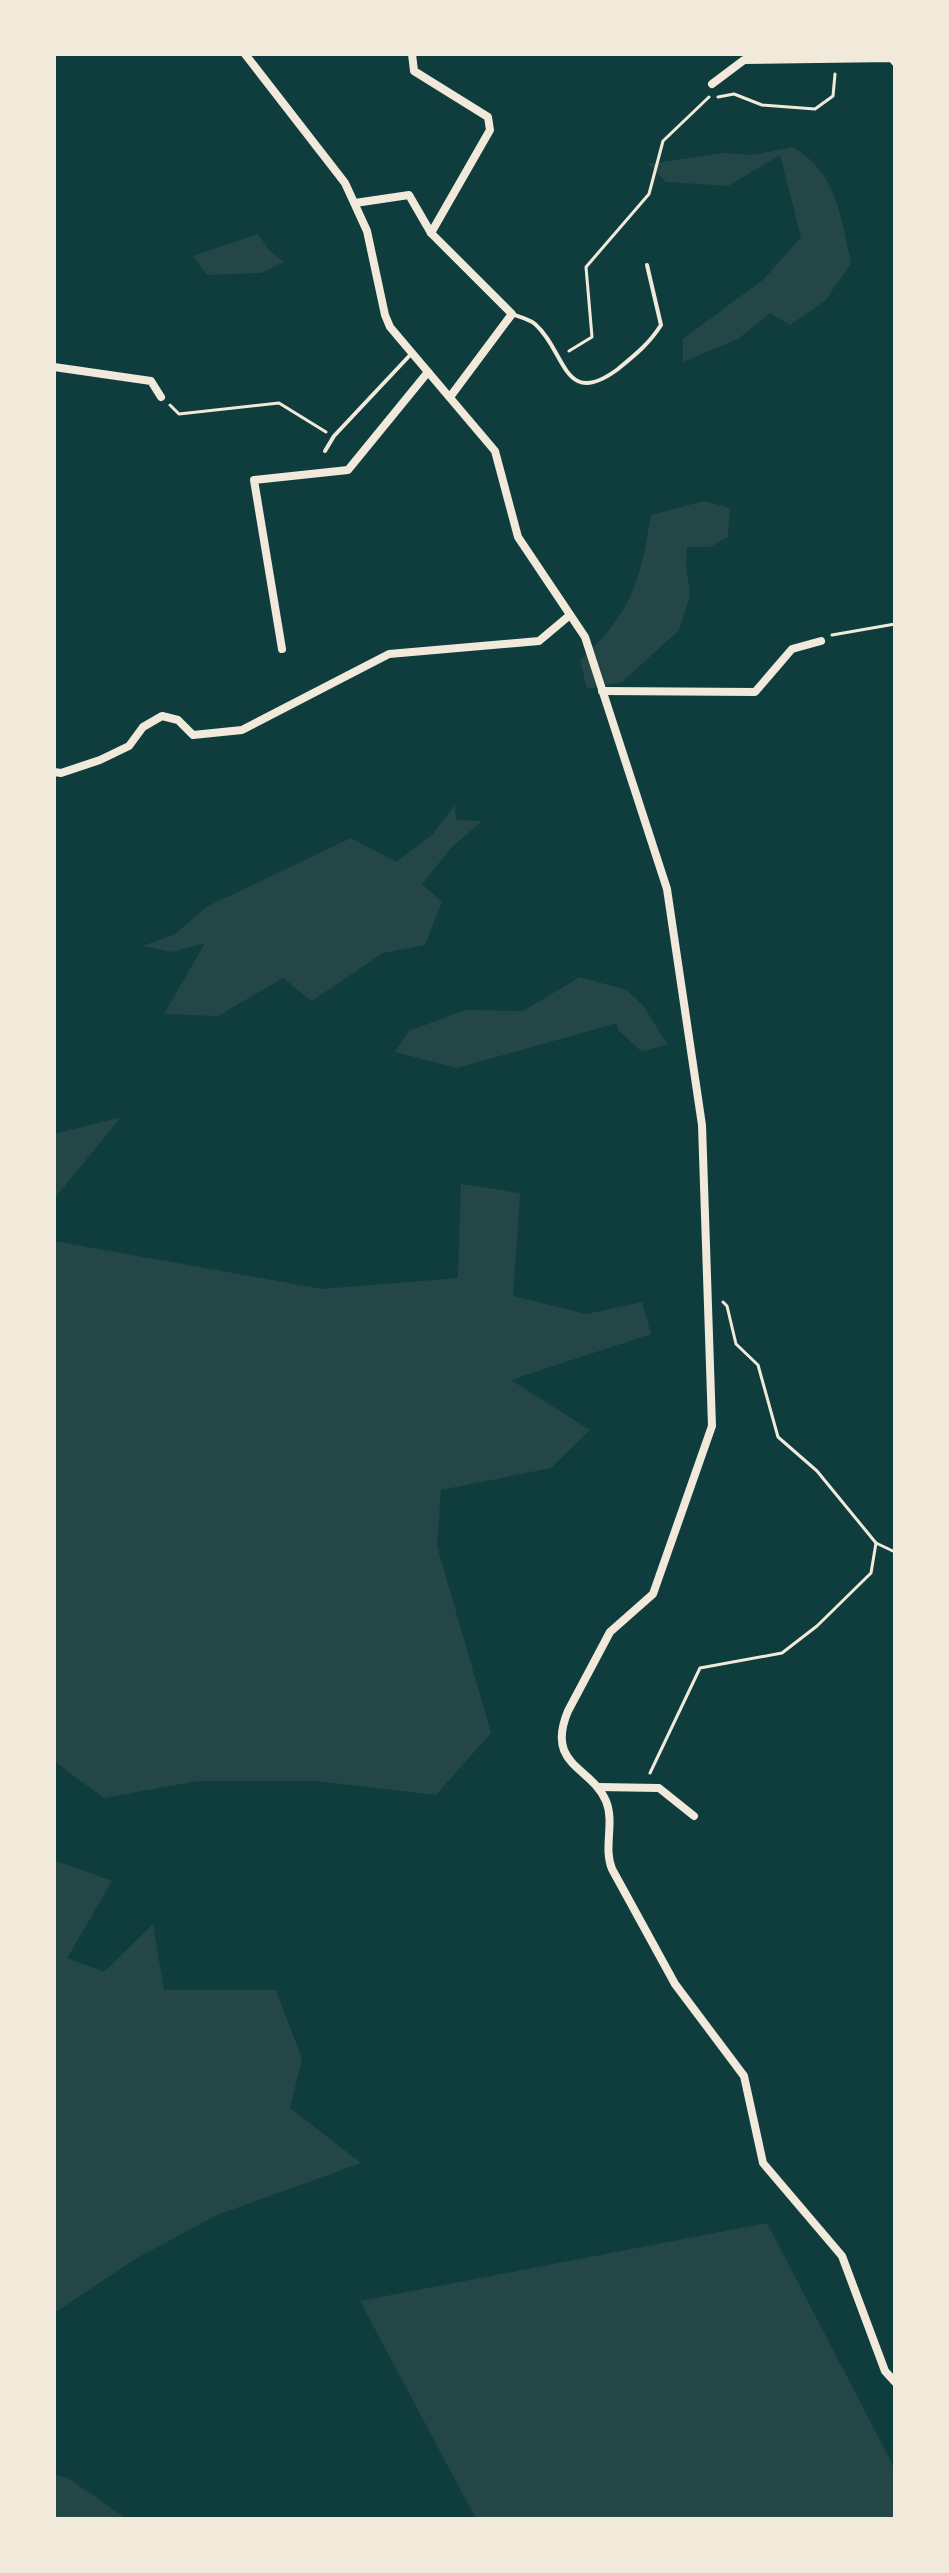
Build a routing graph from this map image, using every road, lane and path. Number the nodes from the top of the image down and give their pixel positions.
1 (245, 54) edge
2 (412, 54) edge
3 (837, 58) junction
4 (893, 58) edge
5 (712, 84) joint
6 (709, 99) junction
7 (355, 203) junction
8 (431, 233) junction
9 (647, 265) dead end
10 (512, 314) junction
11 (412, 353) junction
12 (559, 358) junction
13 (54, 367) edge
14 (428, 372) junction
15 (161, 397) joint
16 (450, 397) junction
17 (334, 436) junction
18 (325, 451) dead end
19 (570, 615) junction
20 (895, 624) edge
21 (821, 641) joint
22 (282, 649) dead end
23 (602, 691) junction
24 (54, 772) edge
25 (708, 1289) junction
26 (876, 1543) junction
27 (895, 1552) edge
28 (598, 1787) junction
29 (643, 1788) junction
30 (694, 1816) dead end
31 (895, 2382) edge

1 - 7 street
2 - 8 street
3 - 4 street
3 - 5 street
3 - 6 path
5 - 6 path
6 - 12 path
7 - 8 street
7 - 11 street
8 - 10 street
9 - 12 lane
10 - 12 lane
10 - 16 street
11 - 14 street
11 - 17 lane
13 - 15 street
14 - 16 street
14 - 22 street
15 - 17 path
16 - 19 street
17 - 18 lane
19 - 23 street
19 - 24 street
20 - 21 path
21 - 23 street
23 - 25 street
25 - 26 path
25 - 28 street
26 - 27 path
26 - 29 path
28 - 29 street
28 - 31 street
29 - 30 street

